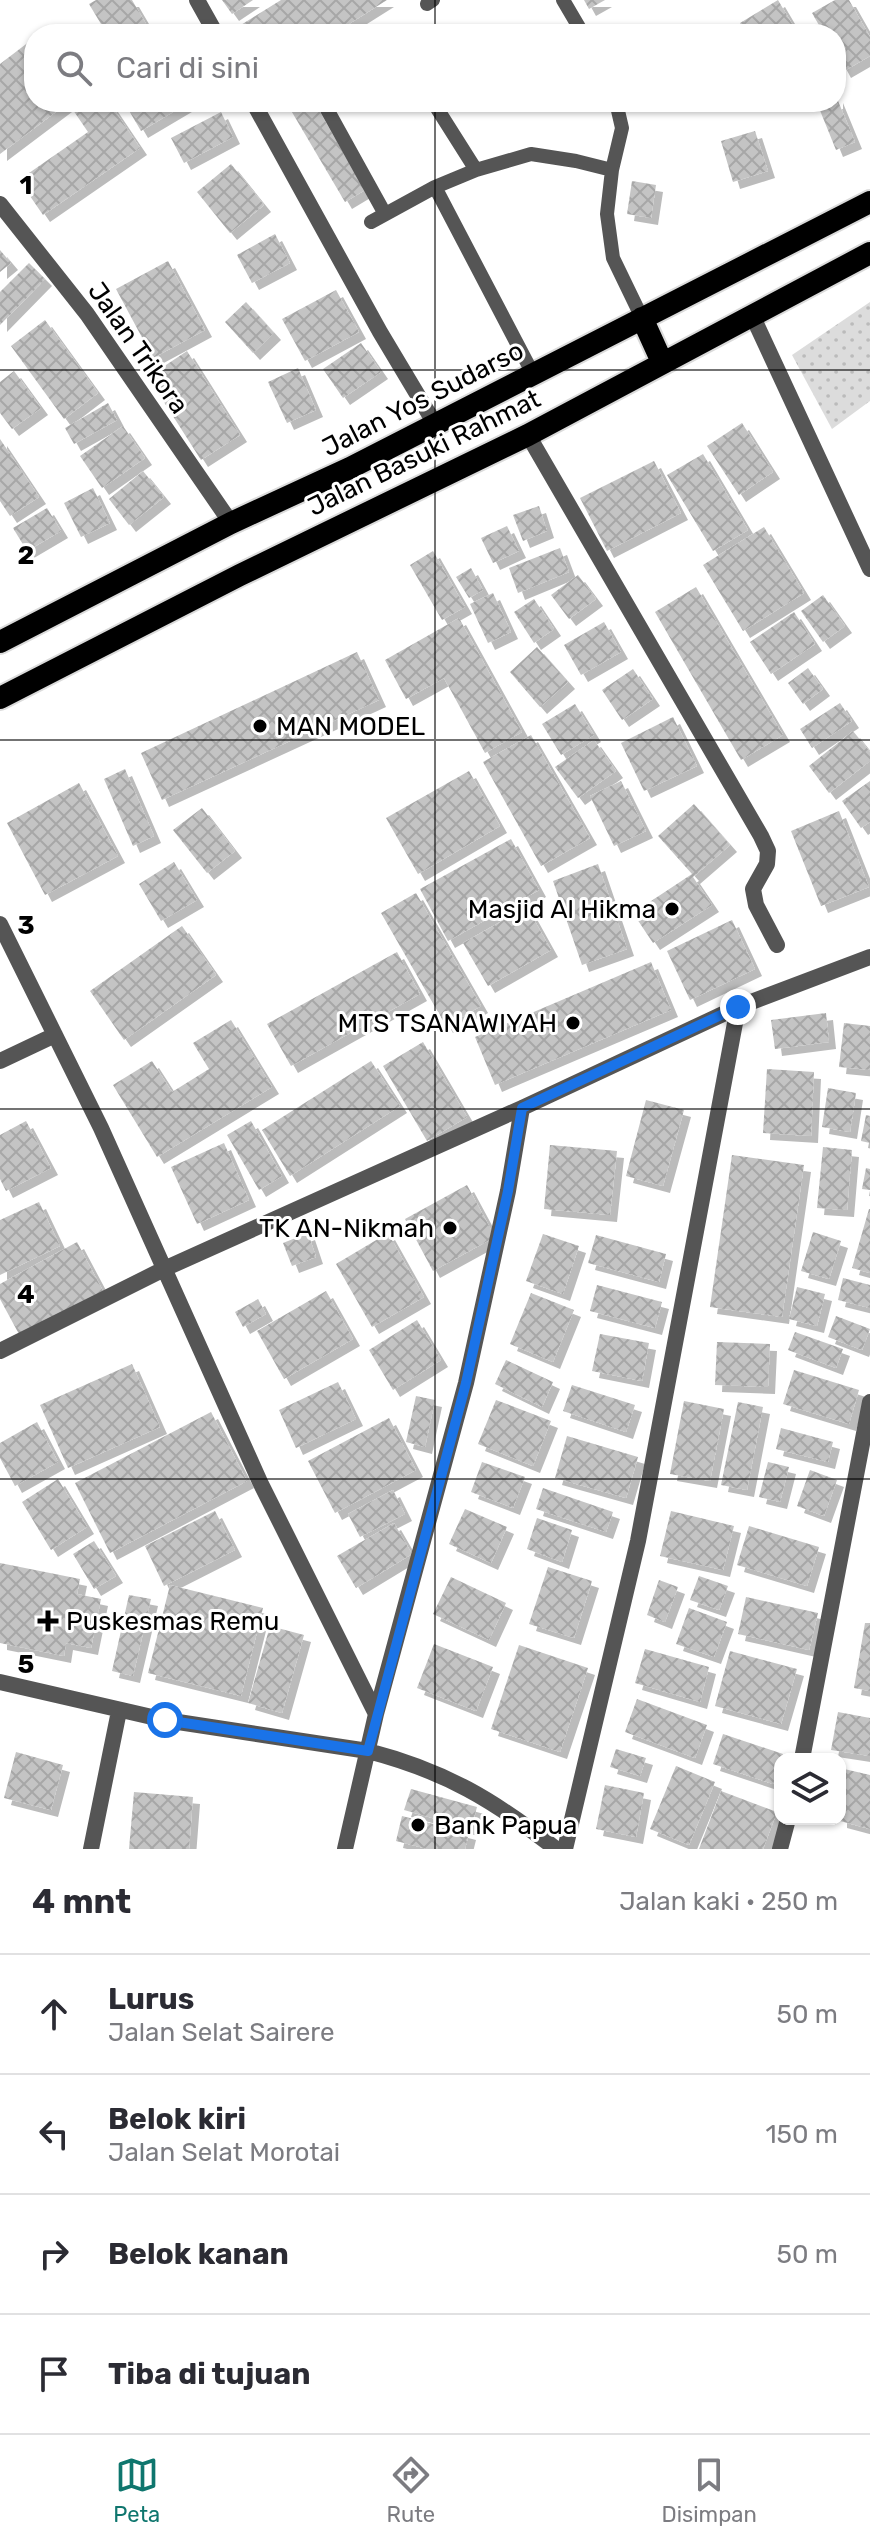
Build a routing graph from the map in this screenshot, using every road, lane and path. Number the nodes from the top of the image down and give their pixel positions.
1 (197, 0) edge
2 (563, 0) edge
3 (210, 24) edge
4 (577, 24) edge
5 (259, 112) edge
6 (329, 112) edge
7 (439, 112) edge
8 (618, 112) edge
9 (476, 170) junction
10 (612, 170) junction
11 (435, 187) junction
12 (870, 202) edge
13 (0, 204) edge
14 (385, 214) junction
15 (371, 222) dead end
16 (870, 253) edge
17 (752, 315) junction
18 (642, 318) junction
19 (662, 362) junction
20 (533, 374) junction
21 (435, 424) junction
22 (528, 435) junction
23 (231, 523) junction
24 (870, 569) edge
25 (0, 642) edge
26 (0, 698) edge
27 (0, 924) edge
28 (777, 945) dead end
29 (870, 957) edge
30 (738, 1007) junction
31 (55, 1035) junction
32 (0, 1061) edge
33 (522, 1108) junction
34 (164, 1269) junction
35 (0, 1351) edge
36 (870, 1402) edge
37 (0, 1682) edge
38 (119, 1711) junction
39 (376, 1714) junction
40 (368, 1751) junction
41 (803, 1753) edge
42 (786, 1825) edge
43 (91, 1849) edge
44 (345, 1849) edge
45 (556, 1849) edge
46 (565, 1849) edge
47 (780, 1849) edge

1 - 3 street
2 - 4 lane
5 - 21 street
6 - 14 lane
7 - 9 lane
8 - 10 lane
9 - 10 lane
9 - 11 lane
10 - 18 lane
11 - 14 lane
11 - 20 lane
12 - 18 highway, Jalan Yos Sudarso
13 - 23 street, Jalan Trikora
14 - 15 lane
16 - 17 highway, Jalan Basuki Rahmat
17 - 19 highway, Jalan Basuki Rahmat
17 - 24 street
18 - 19 highway
18 - 20 highway, Jalan Yos Sudarso
19 - 22 highway, Jalan Basuki Rahmat
20 - 21 highway, Jalan Yos Sudarso
21 - 23 highway, Jalan Yos Sudarso
22 - 26 highway, Jalan Basuki Rahmat
22 - 28 street
23 - 25 highway, Jalan Yos Sudarso
27 - 31 street
29 - 30 street
30 - 33 street
30 - 46 street
31 - 32 street
31 - 34 street
33 - 34 street
33 - 39 street
34 - 35 street
34 - 39 street
36 - 41 street
37 - 38 street
38 - 40 street
38 - 43 street
39 - 40 street
40 - 44 street
40 - 45 street
42 - 47 street

